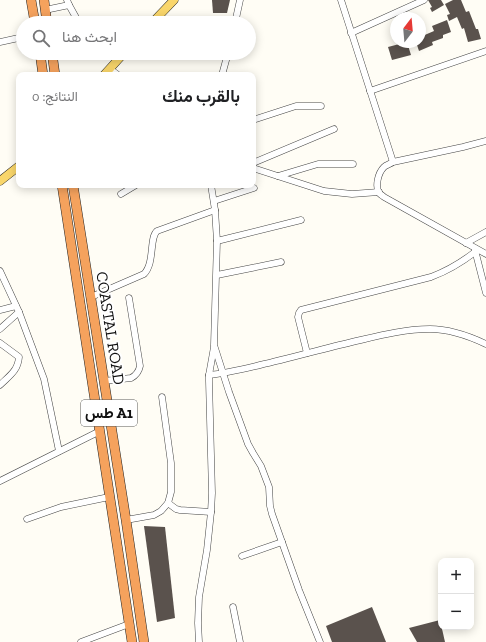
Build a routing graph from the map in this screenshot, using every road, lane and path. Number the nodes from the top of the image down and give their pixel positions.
1 (31, 0) edge
2 (44, 0) edge
3 (174, 0) edge
4 (240, 0) edge
5 (340, 0) edge
6 (424, 0) edge
7 (68, 3) edge
8 (45, 10) junction
9 (34, 16) edge
10 (46, 16) edge
11 (75, 16) edge
12 (159, 16) edge
13 (237, 16) edge
14 (351, 33) junction
15 (16, 39) edge
16 (0, 42) edge
17 (486, 51) edge
18 (41, 60) edge
19 (53, 60) edge
20 (118, 60) edge
21 (226, 60) edge
22 (43, 72) edge
23 (55, 72) edge
24 (107, 72) edge
25 (223, 72) edge
26 (370, 92) junction
27 (321, 106) dead end
28 (256, 119) edge
29 (334, 129) dead end
30 (486, 141) edge
31 (256, 162) edge
32 (393, 162) junction
33 (352, 164) dead end
34 (16, 168) edge
35 (256, 169) edge
36 (278, 176) junction
37 (0, 181) edge
38 (62, 188) edge
39 (73, 188) edge
40 (131, 188) edge
41 (212, 188) edge
42 (254, 188) dead end
43 (379, 192) junction
44 (120, 194) dead end
45 (214, 201) junction
46 (215, 210) junction
47 (301, 220) dead end
48 (486, 232) edge
49 (218, 241) junction
50 (466, 243) junction
51 (475, 250) junction
52 (486, 254) edge
53 (281, 262) dead end
54 (0, 272) edge
55 (216, 275) junction
56 (486, 293) edge
57 (90, 297) junction
58 (129, 298) dead end
59 (18, 309) junction
60 (0, 310) edge
61 (0, 329) edge
62 (0, 343) edge
63 (486, 344) edge
64 (214, 345) junction
65 (306, 353) junction
66 (223, 373) junction
67 (209, 375) junction
68 (104, 381) junction
69 (0, 385) edge
70 (162, 397) dead end
71 (100, 431) junction
72 (59, 451) junction
73 (0, 480) edge
74 (109, 497) junction
75 (168, 503) junction
76 (211, 512) junction
77 (27, 519) dead end
78 (126, 520) junction
79 (282, 542) junction
80 (242, 556) dead end
81 (233, 607) dead end
82 (129, 624) junction
83 (91, 640) edge
84 (81, 642) edge
85 (132, 642) edge
86 (144, 642) edge
87 (199, 642) edge
88 (240, 642) edge
89 (320, 642) edge

1 - 9 highway
2 - 8 highway
3 - 12 main road
4 - 13 street
5 - 14 street
6 - 14 street
7 - 8 street
7 - 11 street
8 - 10 highway
14 - 26 street
15 - 16 street
17 - 26 street
18 - 22 highway
19 - 23 highway
20 - 24 main road
21 - 25 street
26 - 32 street
27 - 28 street
29 - 31 street
30 - 32 street
32 - 43 street
33 - 36 street
34 - 37 main road
35 - 36 street
36 - 43 street
38 - 71 highway, COASTAL ROAD / طس A1
39 - 57 highway, COASTAL ROAD / طس A1
40 - 44 street
41 - 45 street
42 - 45 street
43 - 50 street
45 - 46 street
46 - 49 street
46 - 57 street
47 - 49 street
48 - 50 street
49 - 55 street
50 - 51 street
51 - 52 street
51 - 56 street
51 - 65 street
53 - 55 street
54 - 59 street
55 - 64 street
57 - 68 highway, COASTAL ROAD / طس A1
58 - 68 street
59 - 60 street
59 - 61 street
59 - 72 street
62 - 69 street
63 - 65 street
64 - 66 street
64 - 67 street
65 - 66 street
66 - 67 street
66 - 79 street
67 - 76 street
68 - 78 highway, COASTAL ROAD / طس A1
70 - 75 street
71 - 72 street
71 - 74 highway, COASTAL ROAD / طس A1
72 - 73 street
74 - 77 street
74 - 82 highway, COASTAL ROAD / طس A1
75 - 76 street
75 - 78 street
76 - 87 street
78 - 86 highway, COASTAL ROAD / طس A1
79 - 80 street
79 - 89 street
81 - 88 street
82 - 83 street
82 - 85 highway, COASTAL ROAD / طس A1
83 - 84 street

